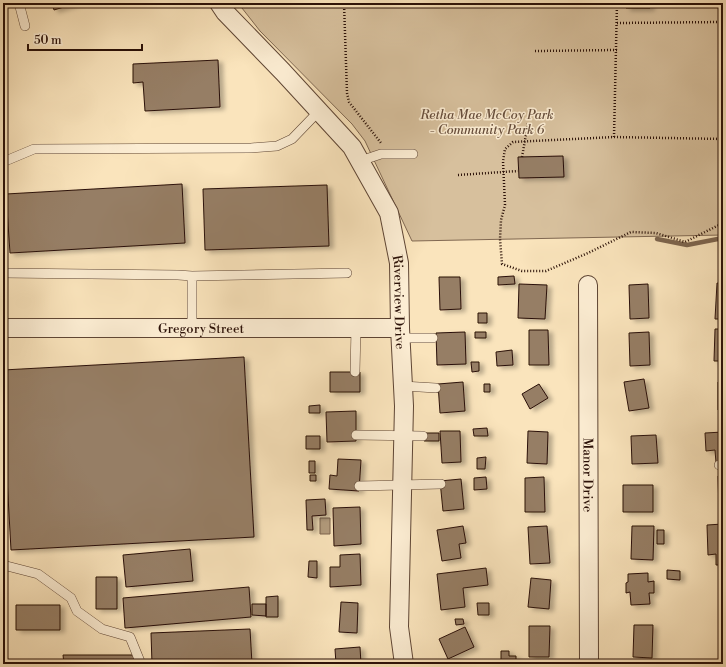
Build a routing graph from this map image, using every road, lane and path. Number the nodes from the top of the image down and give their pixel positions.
1 (19, 3) edge
2 (219, 3) edge
3 (344, 3) edge
4 (617, 3) edge
5 (617, 22) junction
6 (723, 22) edge
7 (25, 26) dead end
8 (617, 50) junction
9 (535, 51) dead end
10 (319, 111) junction
11 (528, 123) dead end
12 (614, 137) junction
13 (723, 139) edge
14 (525, 142) junction
15 (390, 154) junction
16 (413, 154) dead end
17 (522, 157) dead end
18 (360, 161) junction
19 (3, 162) edge
20 (518, 171) dead end
21 (504, 172) junction
22 (458, 175) dead end
23 (723, 223) edge
24 (3, 273) edge
25 (347, 273) dead end
26 (192, 276) junction
27 (588, 285) dead end
28 (3, 328) edge
29 (356, 328) junction
30 (192, 329) junction
31 (400, 333) junction
32 (433, 338) dead end
33 (355, 372) dead end
34 (403, 386) junction
35 (436, 388) dead end
36 (356, 435) dead end
37 (403, 435) junction
38 (423, 436) dead end
39 (402, 484) junction
40 (441, 484) dead end
41 (359, 486) dead end
42 (3, 565) edge
43 (141, 664) edge
44 (404, 664) edge
45 (589, 664) edge

1 - 7 lane
2 - 10 street, Riverview Drive
3 - 15 path
4 - 5 path
5 - 6 path
5 - 8 path
8 - 9 path
8 - 12 path
10 - 18 street, Riverview Drive
10 - 19 lane
11 - 14 path
12 - 13 path
12 - 14 path
14 - 17 path
14 - 21 path
15 - 16 lane
15 - 18 lane
18 - 31 street, Riverview Drive
20 - 21 path
21 - 22 path
21 - 23 path
24 - 26 lane
25 - 26 lane
26 - 30 lane
27 - 45 street, Manor Drive
28 - 30 street, Gregory Street
29 - 30 street, Gregory Street
29 - 31 street, Gregory Street
29 - 33 lane
31 - 32 lane
31 - 34 street, Riverview Drive
34 - 35 lane
34 - 37 street, Riverview Drive
36 - 37 lane
37 - 38 lane
37 - 39 street, Riverview Drive
39 - 40 lane
39 - 41 lane
39 - 44 street, Riverview Drive
42 - 43 lane

